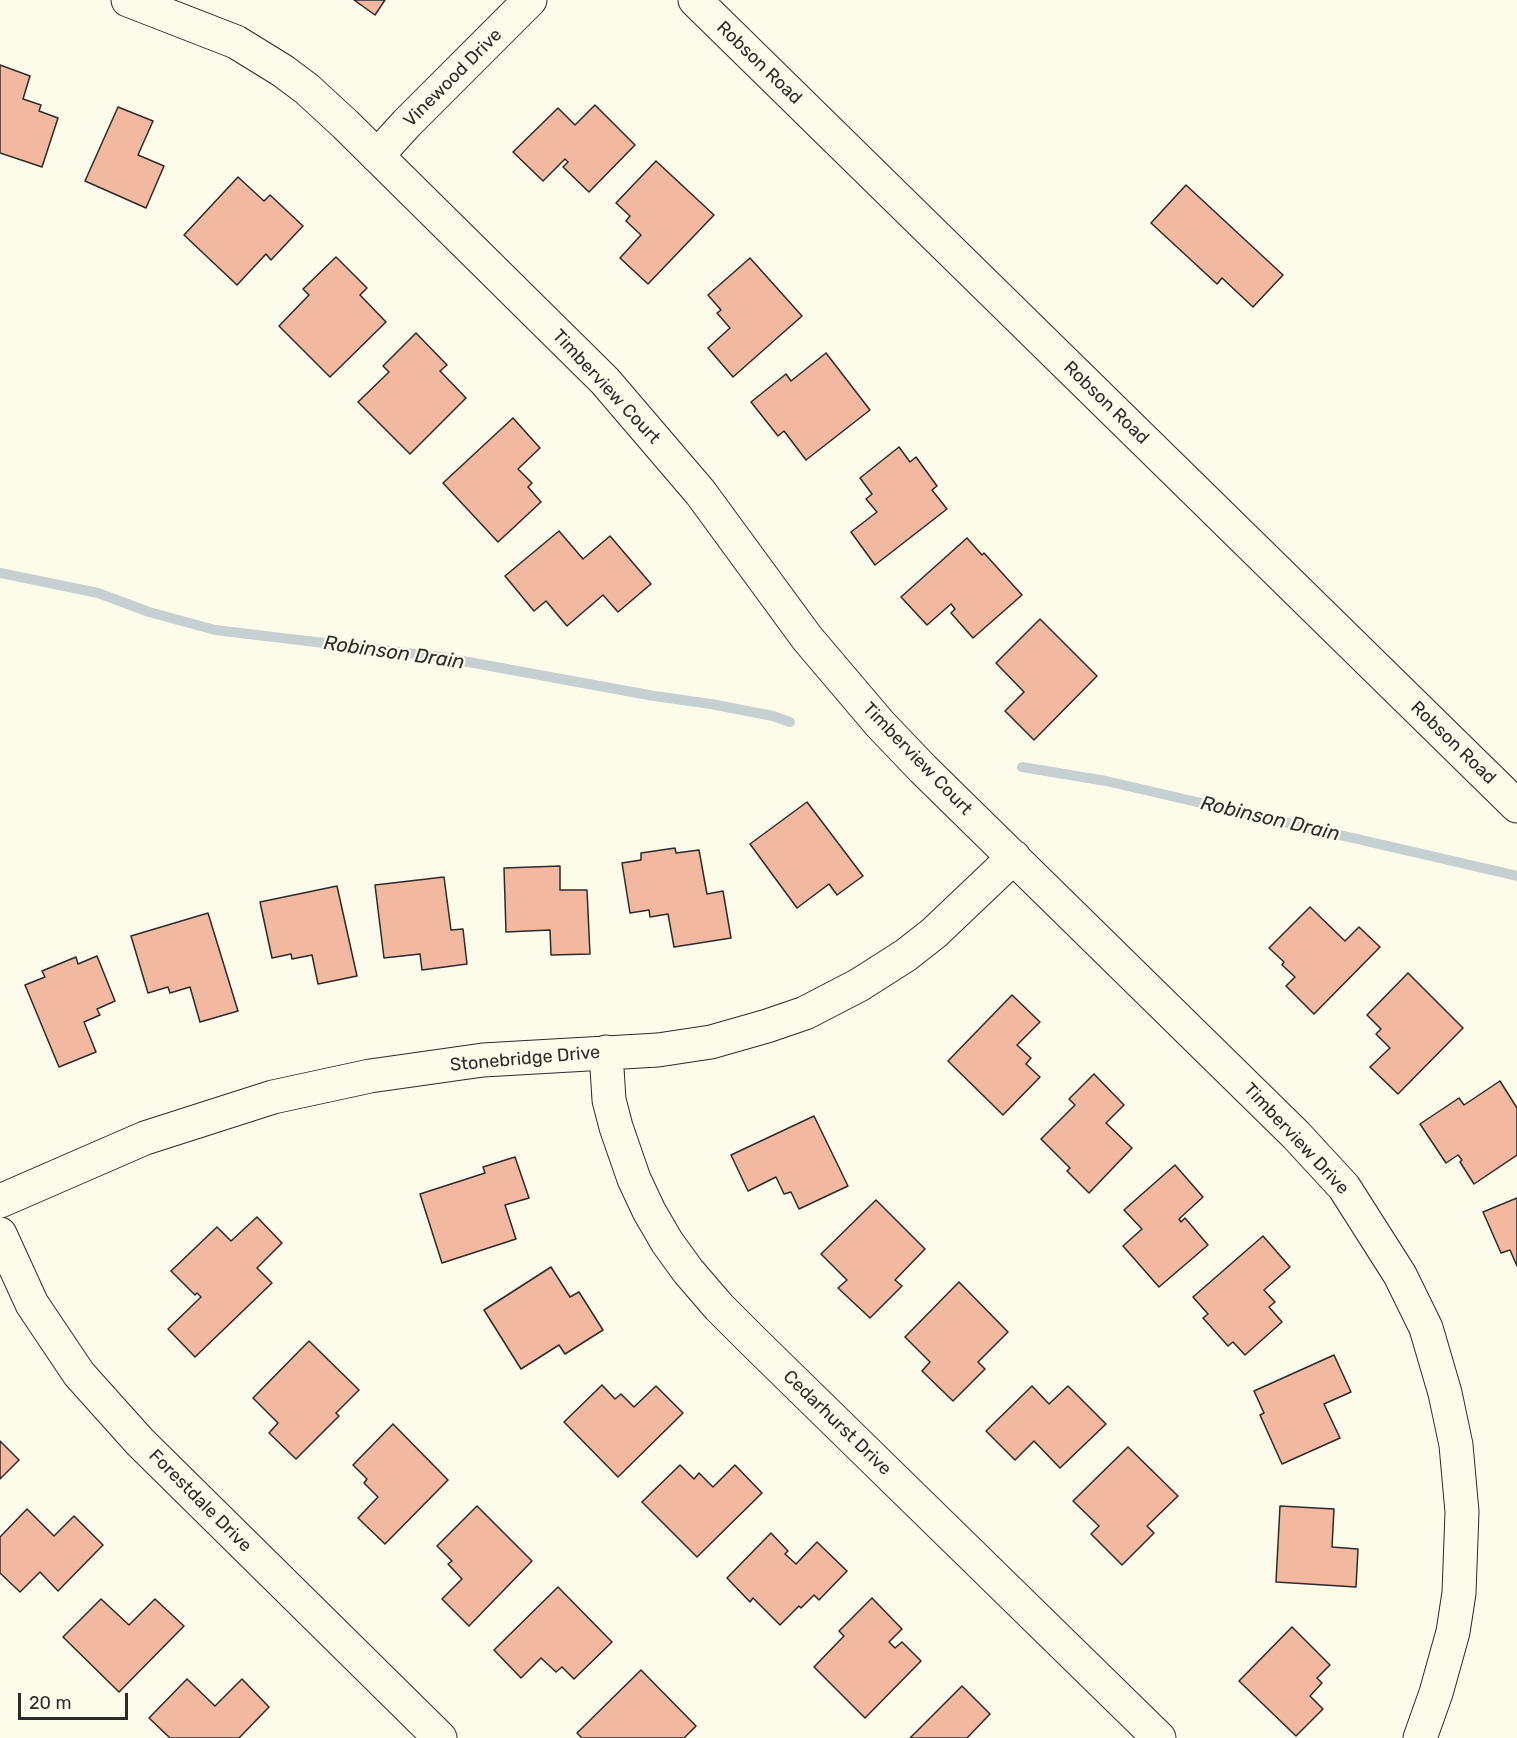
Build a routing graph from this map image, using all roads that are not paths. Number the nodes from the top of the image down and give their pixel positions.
1 (128, 0) edge
2 (530, 0) edge
3 (695, 0) edge
4 (376, 156) junction
5 (1517, 806) edge
6 (1014, 857) junction
7 (606, 1053) junction
8 (0, 1201) edge
9 (0, 1234) edge
10 (440, 1738) edge
11 (1159, 1738) edge
12 (1420, 1738) edge

1 - 4 street, Timberview Court
2 - 4 street, Vinewood Drive
3 - 5 street, Robson Road
4 - 6 street, Timberview Court
6 - 7 street, Stonebridge Drive
6 - 12 street, Timberview Drive
7 - 8 street, Stonebridge Drive
7 - 11 street, Cedarhurst Drive
9 - 10 street, Forestdale Drive

